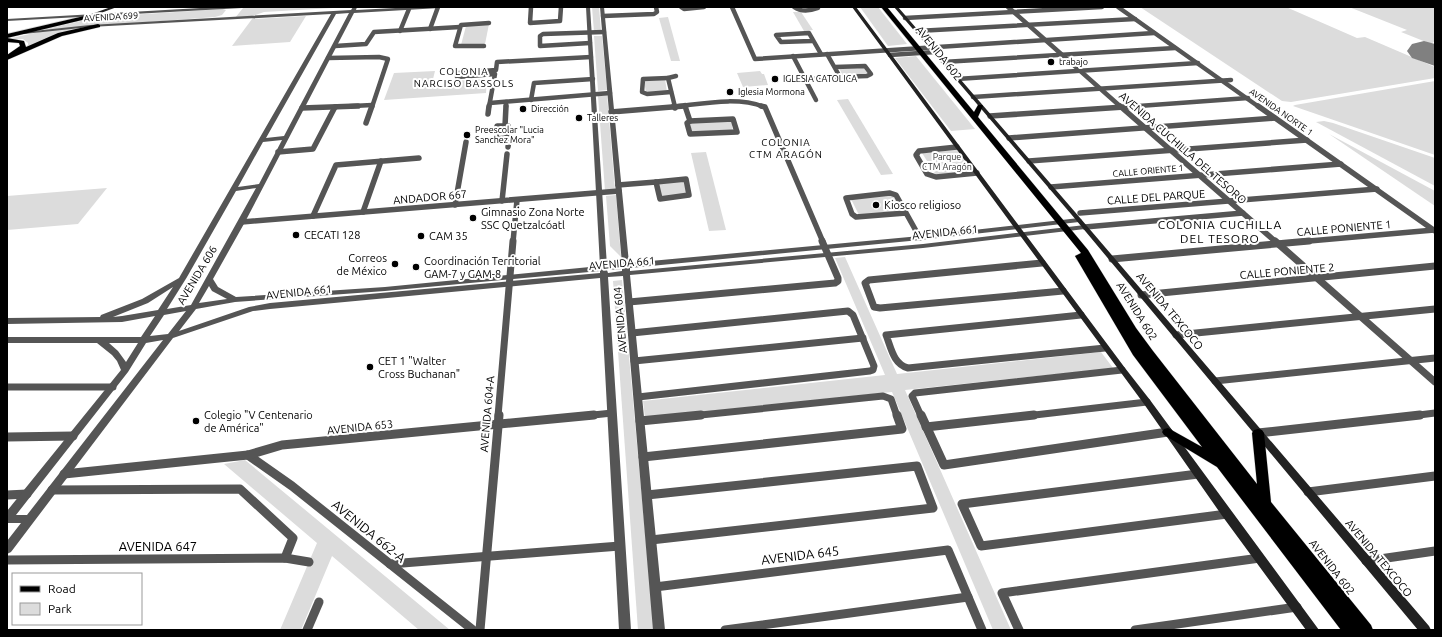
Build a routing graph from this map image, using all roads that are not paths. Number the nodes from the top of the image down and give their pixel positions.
1 (115, 7) edge
2 (122, 7) edge
3 (236, 7) edge
4 (242, 7) edge
5 (379, 7) edge
6 (439, 7) edge
7 (531, 7) edge
8 (561, 7) edge
9 (588, 7) edge
10 (602, 7) edge
11 (628, 7) edge
12 (656, 7) edge
13 (681, 7) edge
14 (704, 7) edge
15 (732, 7) edge
16 (817, 7) edge
17 (854, 7) edge
18 (880, 7) edge
19 (884, 7) edge
20 (896, 7) edge
21 (1008, 7) edge
22 (1102, 7) edge
23 (1118, 7) edge
24 (218, 8) junction
25 (794, 8) edge
26 (354, 9) edge
27 (409, 9) junction
28 (1013, 12) junction
29 (334, 13) junction
30 (630, 15) junction
31 (88, 16) junction
32 (97, 16) junction
33 (603, 16) junction
34 (905, 18) junction
35 (226, 19) junction
36 (1135, 19) junction
37 (7, 20) edge
38 (489, 23) dead end
39 (140, 24) junction
40 (1029, 25) junction
41 (98, 26) junction
42 (460, 27) junction
43 (430, 29) junction
44 (400, 30) junction
45 (917, 31) junction
46 (604, 32) junction
47 (1154, 32) junction
48 (7, 33) edge
49 (22, 33) junction
50 (590, 33) junction
51 (7, 36) edge
52 (1044, 39) junction
53 (7, 40) edge
54 (812, 41) junction
55 (590, 43) junction
56 (335, 46) junction
57 (484, 46) dead end
58 (1175, 48) junction
59 (932, 49) junction
60 (918, 50) junction
61 (888, 53) junction
62 (821, 54) junction
63 (827, 54) junction
64 (1062, 54) junction
65 (793, 56) junction
66 (7, 57) edge
67 (591, 57) junction
68 (328, 58) junction
69 (943, 62) junction
70 (1198, 63) junction
71 (835, 67) junction
72 (1081, 71) junction
73 (676, 76) dead end
74 (842, 77) junction
75 (668, 78) junction
76 (593, 79) junction
77 (806, 79) junction
78 (957, 79) junction
79 (1231, 80) dead end
80 (1223, 81) junction
81 (1101, 89) junction
82 (671, 92) junction
83 (610, 93) junction
84 (594, 95) junction
85 (973, 97) junction
86 (1248, 98) junction
87 (531, 100) junction
88 (816, 100) dead end
89 (506, 102) junction
90 (490, 103) junction
91 (372, 105) junction
92 (685, 105) junction
93 (335, 106) junction
94 (980, 106) junction
95 (1122, 107) junction
96 (302, 108) junction
97 (675, 108) junction
98 (611, 112) junction
99 (488, 114) dead end
100 (990, 116) junction
101 (975, 117) junction
102 (1275, 118) junction
103 (690, 121) junction
104 (366, 123) dead end
105 (505, 126) junction
106 (1146, 128) junction
107 (285, 138) junction
108 (507, 138) junction
109 (1009, 138) junction
110 (262, 140) junction
111 (1307, 140) junction
112 (466, 142) dead end
113 (508, 147) dead end
114 (957, 147) junction
115 (1172, 151) junction
116 (278, 152) junction
117 (507, 154) dead end
118 (419, 158) dead end
119 (380, 161) junction
120 (1029, 161) junction
121 (1341, 164) junction
122 (977, 173) junction
123 (1201, 175) junction
124 (656, 181) junction
125 (259, 186) junction
126 (1052, 187) junction
127 (618, 188) junction
128 (234, 189) junction
129 (1377, 189) junction
130 (599, 193) junction
131 (517, 200) junction
132 (502, 201) junction
133 (1230, 202) junction
134 (455, 204) junction
135 (363, 212) junction
136 (906, 213) junction
137 (1243, 213) junction
138 (313, 216) junction
139 (1079, 216) junction
140 (242, 222) junction
141 (1059, 226) junction
142 (1085, 227) junction
143 (1435, 230) edge
144 (1020, 231) junction
145 (920, 238) junction
146 (1278, 244) junction
147 (824, 247) junction
148 (827, 254) junction
149 (1112, 259) junction
150 (1042, 263) junction
151 (1435, 266) edge
152 (626, 270) junction
153 (604, 272) junction
154 (183, 277) junction
155 (1318, 279) junction
156 (210, 280) junction
157 (510, 281) junction
158 (475, 284) junction
159 (1063, 291) junction
160 (1141, 295) junction
161 (235, 300) junction
162 (629, 302) junction
163 (194, 306) junction
164 (1435, 309) edge
165 (161, 312) junction
166 (1081, 315) junction
167 (1360, 316) junction
168 (98, 319) junction
169 (7, 321) edge
170 (632, 333) junction
171 (1176, 335) junction
172 (169, 337) junction
173 (862, 338) junction
174 (7, 340) edge
175 (98, 340) junction
176 (144, 340) junction
177 (1105, 348) junction
178 (1435, 358) edge
179 (1410, 360) junction
180 (634, 361) junction
181 (125, 370) junction
182 (1122, 370) junction
183 (1215, 381) junction
184 (1435, 382) edge
185 (7, 387) edge
186 (113, 387) junction
187 (638, 397) junction
188 (1147, 402) junction
189 (612, 413) junction
190 (1435, 413) edge
191 (640, 421) junction
192 (497, 424) junction
193 (926, 427) junction
194 (1168, 432) junction
195 (1258, 433) junction
196 (73, 436) junction
197 (7, 437) edge
198 (248, 455) junction
199 (643, 457) junction
200 (1223, 465) junction
201 (64, 474) junction
202 (1198, 474) junction
203 (1435, 476) edge
204 (52, 490) junction
205 (1308, 492) junction
206 (7, 494) edge
207 (27, 494) junction
208 (647, 494) junction
209 (1265, 503) junction
210 (1227, 514) junction
211 (7, 519) edge
212 (30, 519) junction
213 (651, 540) junction
214 (620, 546) junction
215 (7, 549) edge
216 (1435, 551) edge
217 (486, 556) junction
218 (285, 558) junction
219 (1260, 558) junction
220 (7, 560) edge
221 (1366, 561) junction
222 (309, 562) dead end
223 (390, 564) junction
224 (655, 587) junction
225 (968, 597) junction
226 (319, 602) dead end
227 (1297, 607) junction
228 (307, 630) edge
229 (473, 630) edge
230 (480, 630) edge
231 (625, 630) edge
232 (659, 630) edge
233 (726, 630) edge
234 (982, 630) edge
235 (1019, 630) edge
236 (1135, 630) edge
237 (1313, 630) edge
238 (1350, 630) edge
239 (1366, 630) edge
240 (1425, 630) edge

1 - 31 main road
2 - 32 main road
3 - 4 street
3 - 24 street
3 - 35 street
5 - 26 street, AVENIDA 699
6 - 27 street, AVENIDA 699
6 - 43 street
7 - 8 street
9 - 50 street, AVENIDA 604
10 - 33 street, AVENIDA 604
11 - 30 street
12 - 30 street
13 - 14 street
15 - 65 street
16 - 25 street
17 - 61 main road
18 - 60 main road, AVENIDA 602
19 - 60 main road, AVENIDA 602
20 - 34 main road, AVENIDA TEXCOCO
21 - 28 street, AVENIDA CUCHILLA DEL TESORO
22 - 28 street
23 - 36 street, AVENIDA NORTE 1
24 - 32 street
24 - 39 street
26 - 27 street, AVENIDA 699
26 - 29 street, AVENIDA 699
26 - 56 street, AVENIDA 606
27 - 44 street
28 - 34 street
28 - 40 street, AVENIDA CUCHILLA DEL TESORO
29 - 35 street, AVENIDA 699
29 - 110 street, AVENIDA 606
30 - 33 street
31 - 32 street
31 - 37 street
31 - 48 main road
32 - 49 main road
33 - 46 street, AVENIDA 604
34 - 45 main road, AVENIDA TEXCOCO
35 - 39 street, AVENIDA 699
36 - 40 street
36 - 47 street, AVENIDA NORTE 1
38 - 42 street
39 - 41 street, AVENIDA 699
40 - 45 street
40 - 52 street, AVENIDA CUCHILLA DEL TESORO
41 - 49 street, AVENIDA 699
41 - 66 highway
42 - 43 street
42 - 57 street
43 - 44 street
44 - 56 street
45 - 59 main road, AVENIDA TEXCOCO
46 - 50 street
46 - 83 street, AVENIDA 604
47 - 52 street
47 - 58 street, AVENIDA NORTE 1
49 - 51 main road
50 - 55 street, AVENIDA 604
50 - 55 street
52 - 59 street
52 - 64 street, AVENIDA CUCHILLA DEL TESORO
53 - 66 highway
54 - 54 street
54 - 62 street
55 - 67 street, AVENIDA 604
56 - 68 street, AVENIDA 606
58 - 64 street
58 - 70 street, AVENIDA NORTE 1
59 - 60 street
59 - 60 street
59 - 69 main road, AVENIDA TEXCOCO
60 - 61 street
60 - 61 street
60 - 101 main road, AVENIDA 602
60 - 141 main road, AVENIDA 602
61 - 63 street
61 - 114 main road
62 - 63 street
62 - 65 street
63 - 71 street
64 - 69 street
64 - 72 street, AVENIDA CUCHILLA DEL TESORO
65 - 77 street
67 - 76 street, AVENIDA 604
67 - 90 street
68 - 91 street
68 - 96 street, AVENIDA 606
69 - 78 main road, AVENIDA TEXCOCO
70 - 72 street
70 - 80 street, AVENIDA NORTE 1
71 - 74 street
71 - 74 street
72 - 78 street
72 - 81 street, AVENIDA CUCHILLA DEL TESORO
73 - 75 street
74 - 77 street
75 - 82 street
75 - 82 street
76 - 84 street, AVENIDA 604
76 - 87 street
77 - 88 street
78 - 85 main road, AVENIDA TEXCOCO
79 - 80 street
80 - 81 street
80 - 86 street, AVENIDA NORTE 1
81 - 85 street
81 - 95 street, AVENIDA CUCHILLA DEL TESORO
82 - 97 street
83 - 84 street
83 - 98 street, AVENIDA 604
84 - 87 street
84 - 130 street, AVENIDA 604
85 - 94 main road, AVENIDA TEXCOCO
86 - 95 street
86 - 102 street, AVENIDA NORTE 1
87 - 89 street
89 - 90 street
89 - 105 street
90 - 99 street
91 - 93 street
91 - 104 street
92 - 97 street
92 - 103 street
92 - 147 street
93 - 96 street
93 - 116 street
94 - 100 main road, AVENIDA TEXCOCO
94 - 101 main road
95 - 100 street
95 - 106 street, AVENIDA CUCHILLA DEL TESORO
96 - 107 street, AVENIDA 606
97 - 98 street
98 - 127 street, AVENIDA 604
100 - 109 main road, AVENIDA TEXCOCO
101 - 141 main road, AVENIDA 602
102 - 106 street
102 - 111 street, AVENIDA NORTE 1
103 - 103 street
105 - 108 street
105 - 108 street
106 - 109 street
106 - 115 street, AVENIDA CUCHILLA DEL TESORO
107 - 110 street
107 - 116 street, AVENIDA 606
108 - 113 street
109 - 120 main road, AVENIDA TEXCOCO
110 - 128 street, AVENIDA 606
111 - 115 street
111 - 121 street, AVENIDA NORTE 1
112 - 134 street
114 - 122 main road
114 - 122 street
115 - 120 street
115 - 123 street, AVENIDA CUCHILLA DEL TESORO
116 - 125 street, AVENIDA 606
117 - 132 street
118 - 119 street
119 - 135 street
119 - 138 street
120 - 126 main road, AVENIDA TEXCOCO
121 - 123 street, CALLE ORIENTE 1
121 - 129 street, AVENIDA NORTE 1
122 - 144 main road
123 - 126 street, CALLE ORIENTE 1
123 - 133 street, AVENIDA CUCHILLA DEL TESORO
124 - 124 street, ANDADOR 667
124 - 127 street, ANDADOR 667
125 - 128 street
125 - 140 street, AVENIDA 606
126 - 139 main road, AVENIDA TEXCOCO
127 - 130 street, ANDADOR 667
127 - 152 street, AVENIDA 604
128 - 154 street, AVENIDA 606
129 - 133 street, CALLE DEL PARQUE
129 - 143 street, AVENIDA NORTE 1
130 - 131 street, ANDADOR 667
130 - 153 street, AVENIDA 604
131 - 132 street, ANDADOR 667
131 - 157 street, AVENIDA 604-A
132 - 134 street, ANDADOR 667
133 - 137 street, AVENIDA CUCHILLA DEL TESORO
133 - 139 street, CALLE DEL PARQUE
134 - 135 street, ANDADOR 667
135 - 138 street, ANDADOR 667
136 - 136 street
136 - 145 street
137 - 142 street, AVENIDA 661
137 - 146 street, AVENIDA CUCHILLA DEL TESORO
138 - 140 street, ANDADOR 667
139 - 141 street, AVENIDA 661
139 - 142 main road, AVENIDA TEXCOCO
140 - 156 street, AVENIDA 606
141 - 142 street, AVENIDA 661
141 - 144 street, AVENIDA 661
141 - 200 main road, AVENIDA 602
141 - 209 main road, AVENIDA 602
142 - 149 main road, AVENIDA TEXCOCO
143 - 146 street, CALLE PONIENTE 1
144 - 145 street, AVENIDA 661
144 - 148 street, AVENIDA 661
144 - 150 main road
145 - 147 street, AVENIDA 661
146 - 149 street, CALLE PONIENTE 1
146 - 155 street, AVENIDA CUCHILLA DEL TESORO
147 - 148 street
147 - 152 street, AVENIDA 661
148 - 152 street, AVENIDA 661
148 - 162 street
149 - 160 main road, AVENIDA TEXCOCO
150 - 159 main road
150 - 159 street
151 - 155 street, CALLE PONIENTE 2
152 - 153 street, AVENIDA 661
152 - 162 street, AVENIDA 604
153 - 157 street, AVENIDA 661
153 - 189 street, AVENIDA 604
154 - 165 street, AVENIDA 606
154 - 168 street
155 - 160 street, CALLE PONIENTE 2
155 - 167 street, AVENIDA CUCHILLA DEL TESORO
156 - 161 street
156 - 163 street, AVENIDA 606
157 - 158 street, AVENIDA 661
157 - 192 street, AVENIDA 604-A
158 - 161 street, AVENIDA 661
158 - 172 street, AVENIDA 661
159 - 166 main road
160 - 171 main road, AVENIDA TEXCOCO
161 - 163 street, AVENIDA 661
162 - 170 street, AVENIDA 604
163 - 165 street, AVENIDA 661
163 - 172 street, AVENIDA 606
164 - 167 street
165 - 168 street, AVENIDA 661
165 - 176 street, AVENIDA 606
166 - 177 main road
166 - 177 street
167 - 171 street
167 - 179 street, AVENIDA CUCHILLA DEL TESORO
168 - 169 street, AVENIDA 661
170 - 173 street
170 - 180 street, AVENIDA 604
171 - 183 main road, AVENIDA TEXCOCO
172 - 176 street, AVENIDA 661
172 - 201 street, AVENIDA 606
173 - 180 street
173 - 187 street
174 - 175 street, AVENIDA 661
175 - 176 street, AVENIDA 661
175 - 181 street
176 - 181 street, AVENIDA 606
177 - 182 main road
178 - 179 street
179 - 183 street
179 - 184 street, AVENIDA CUCHILLA DEL TESORO
180 - 187 street, AVENIDA 604
181 - 186 street, AVENIDA 606
182 - 188 main road
182 - 193 street
183 - 195 main road, AVENIDA TEXCOCO
185 - 186 street
186 - 196 street, AVENIDA 606
187 - 191 street, AVENIDA 604
188 - 193 street
188 - 194 main road
189 - 192 street, AVENIDA 653
189 - 214 street, AVENIDA 604
190 - 195 street
191 - 199 street, AVENIDA 604
191 - 199 street
192 - 198 street, AVENIDA 653
192 - 217 street, AVENIDA 604-A
193 - 194 street
194 - 200 main road
194 - 202 main road
195 - 205 main road, AVENIDA TEXCOCO
195 - 209 main road
196 - 197 street
196 - 207 street, AVENIDA 606
198 - 201 street, AVENIDA 653
198 - 223 street, AVENIDA 662-A
199 - 208 street, AVENIDA 604
200 - 238 main road, AVENIDA 602
201 - 204 street, AVENIDA 606
202 - 210 main road
202 - 210 street
203 - 205 street
204 - 212 street, AVENIDA 606
204 - 218 street
205 - 221 main road, AVENIDA TEXCOCO
206 - 207 street
207 - 211 street, AVENIDA 606
208 - 213 street, AVENIDA 604
208 - 213 street
209 - 239 main road, AVENIDA 602
210 - 219 main road
211 - 212 street
212 - 215 street, AVENIDA 606
213 - 224 street, AVENIDA 604
214 - 217 street
214 - 231 street, AVENIDA 604
216 - 221 street
217 - 223 street
217 - 230 street, AVENIDA 604-A
218 - 220 street, AVENIDA 647
218 - 222 street, AVENIDA 647
219 - 227 main road
219 - 235 street
221 - 240 main road, AVENIDA TEXCOCO
223 - 229 street, AVENIDA 662-A
224 - 225 street, AVENIDA 645
224 - 232 street, AVENIDA 604
225 - 233 street
225 - 234 street
226 - 228 street
227 - 236 street
227 - 237 main road

